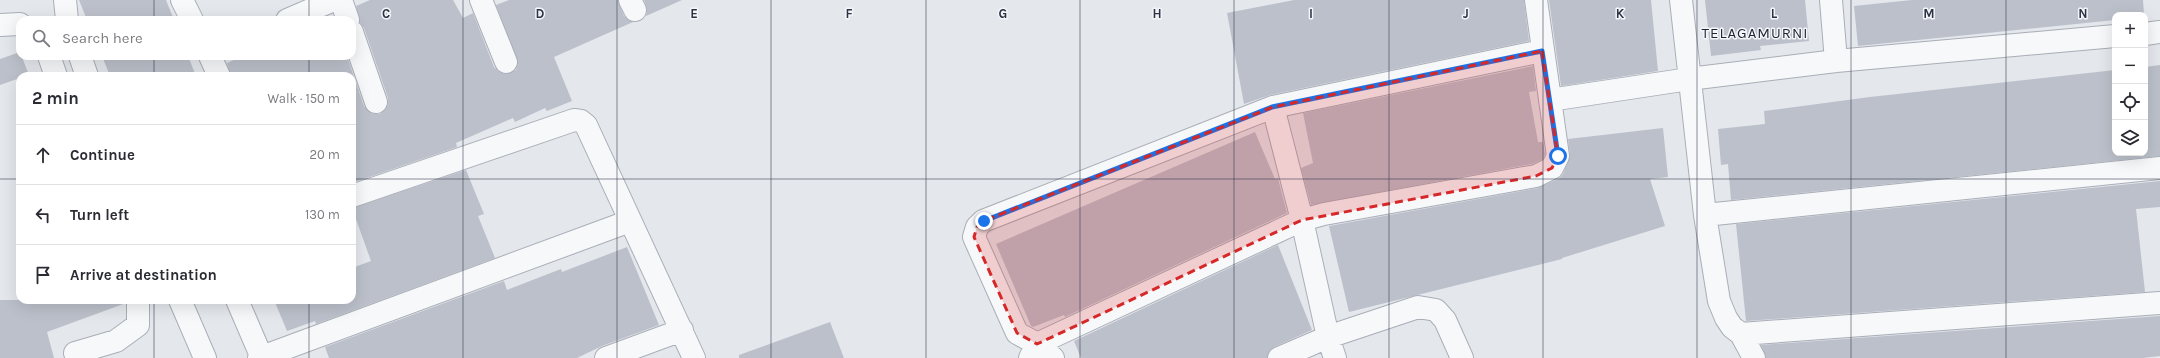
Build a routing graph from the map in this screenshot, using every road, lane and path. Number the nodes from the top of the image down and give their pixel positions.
1 (65, 0) edge
2 (182, 0) edge
3 (334, 0) edge
4 (341, 0) edge
5 (481, 0) edge
6 (1536, 0) edge
7 (1681, 0) edge
8 (1830, 0) edge
9 (67, 16) edge
10 (190, 16) edge
11 (296, 16) edge
12 (347, 16) edge
13 (16, 24) edge
14 (0, 25) edge
15 (2160, 32) edge
16 (2148, 34) edge
17 (2112, 36) edge
18 (356, 44) edge
19 (1542, 51) junction
20 (50, 60) edge
21 (82, 60) edge
22 (212, 60) edge
23 (1836, 61) junction
24 (506, 62) dead end
25 (55, 72) edge
26 (86, 72) edge
27 (218, 72) edge
28 (1689, 79) junction
29 (1550, 100) junction
30 (376, 102) dead end
31 (1272, 107) junction
32 (2160, 168) edge
33 (356, 195) edge
34 (1705, 215) junction
35 (1302, 220) junction
36 (630, 221) junction
37 (2160, 303) edge
38 (138, 304) edge
39 (182, 304) edge
40 (239, 304) edge
41 (682, 330) junction
42 (1741, 334) junction
43 (1328, 337) junction
44 (75, 353) dead end
45 (1040, 353) edge
46 (205, 358) edge
47 (261, 358) edge
48 (606, 358) edge
49 (694, 358) edge
50 (1279, 358) edge
51 (1335, 358) edge
52 (1462, 358) edge
53 (1754, 358) edge

1 - 9 street
2 - 10 street
3 - 11 street
4 - 12 street
5 - 24 street
6 - 19 street
7 - 28 street
8 - 23 street
13 - 14 street
15 - 16 street
17 - 23 street
18 - 30 street
19 - 29 street
19 - 31 street
20 - 25 street
21 - 26 street
22 - 27 street
23 - 28 street
28 - 29 street
28 - 34 street
29 - 35 street
31 - 35 street
31 - 45 street
32 - 34 street
33 - 36 street
34 - 42 street
35 - 43 street
35 - 45 street
36 - 41 street
36 - 47 street
37 - 42 street
38 - 44 street
39 - 46 street
40 - 47 street
41 - 48 street
41 - 49 street
42 - 53 street
43 - 50 street
43 - 51 street
43 - 52 street

